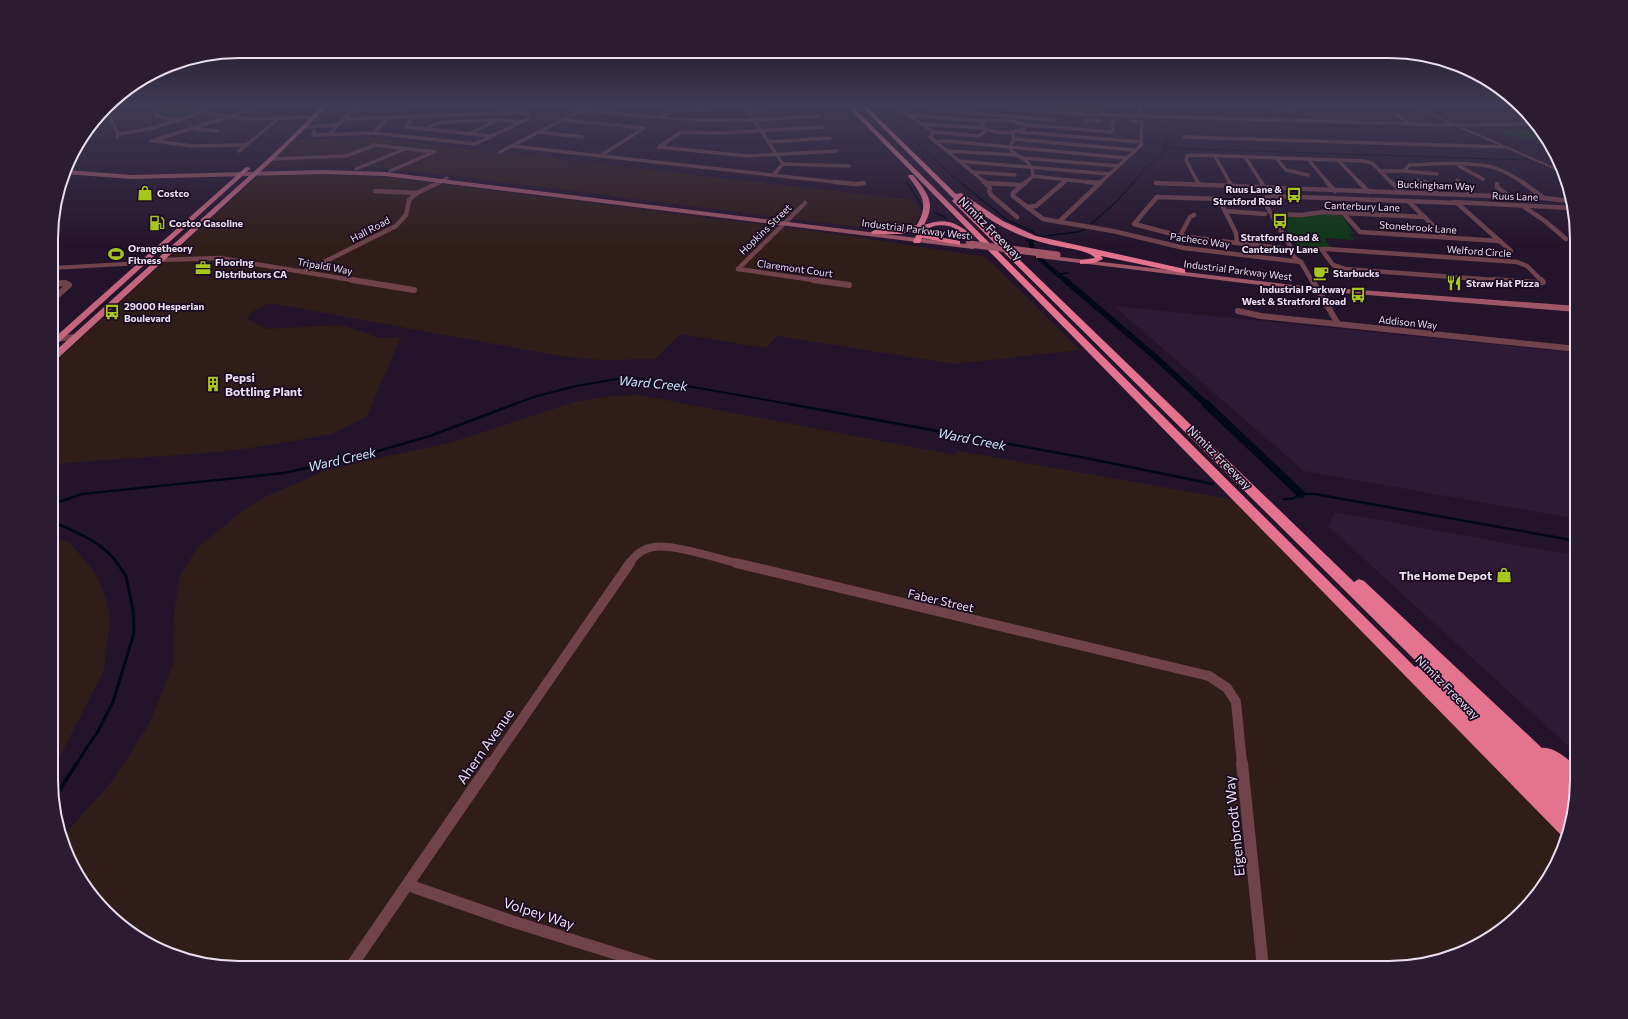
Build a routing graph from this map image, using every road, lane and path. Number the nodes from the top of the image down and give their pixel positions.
1 (276, 153) edge
2 (355, 153) edge
3 (396, 153) edge
4 (433, 153) edge
5 (570, 153) edge
6 (605, 153) edge
7 (707, 153) edge
8 (813, 153) edge
9 (895, 153) edge
10 (896, 153) edge
11 (900, 153) edge
12 (906, 153) edge
13 (911, 153) edge
14 (948, 153) edge
15 (988, 153) edge
16 (1013, 153) edge
17 (1069, 153) edge
18 (1131, 153) edge
19 (1517, 153) edge
20 (776, 155) junction
21 (1016, 155) junction
22 (600, 156) junction
23 (1215, 156) junction
24 (1245, 157) junction
25 (1022, 158) junction
26 (1126, 158) junction
27 (1276, 158) junction
28 (270, 159) junction
29 (1308, 159) junction
30 (1338, 160) junction
31 (958, 161) junction
32 (254, 162) dead end
33 (783, 164) junction
34 (1455, 164) junction
35 (849, 166) dead end
36 (1118, 166) junction
37 (1033, 167) junction
38 (72, 169) edge
39 (356, 169) junction
40 (1556, 169) edge
41 (1381, 171) junction
42 (1404, 171) junction
43 (255, 172) junction
44 (390, 172) junction
45 (972, 172) junction
46 (71, 173) edge
47 (243, 173) junction
48 (933, 174) junction
49 (1109, 174) junction
50 (1437, 174) dead end
51 (219, 175) junction
52 (773, 175) junction
53 (1015, 175) dead end
54 (1308, 175) dead end
55 (1034, 176) junction
56 (1483, 179) dead end
57 (445, 180) junction
58 (1066, 180) junction
59 (1418, 180) dead end
60 (1457, 180) dead end
61 (234, 181) junction
62 (1156, 182) dead end
63 (864, 183) dead end
64 (986, 183) junction
65 (1099, 183) junction
66 (1200, 184) junction
67 (1497, 184) dead end
68 (1022, 185) junction
69 (1232, 187) junction
70 (1265, 188) junction
71 (1299, 189) junction
72 (375, 191) dead end
73 (1335, 191) junction
74 (1369, 192) junction
75 (1402, 192) junction
76 (416, 193) junction
77 (1437, 194) junction
78 (1473, 195) junction
79 (1509, 196) junction
80 (1307, 197) junction
81 (1544, 198) junction
82 (1408, 201) junction
83 (1566, 201) edge
84 (806, 203) dead end
85 (1457, 203) junction
86 (1522, 205) junction
87 (1027, 207) junction
88 (1567, 208) edge
89 (1225, 211) junction
90 (1344, 213) junction
91 (1270, 214) junction
92 (1194, 215) dead end
93 (1017, 217) dead end
94 (1424, 217) junction
95 (1060, 221) junction
96 (785, 223) junction
97 (875, 232) junction
98 (917, 236) junction
99 (1180, 236) junction
100 (1445, 237) junction
101 (1566, 239) dead end
102 (1500, 241) junction
103 (1237, 243) junction
104 (971, 246) junction
105 (1292, 249) junction
106 (1090, 251) junction
107 (1323, 251) junction
108 (1511, 251) dead end
109 (1059, 257) junction
110 (160, 260) junction
111 (1096, 260) junction
112 (144, 261) junction
113 (1083, 262) junction
114 (1300, 262) junction
115 (58, 264) edge
116 (58, 268) edge
117 (738, 269) joint
118 (1182, 271) junction
119 (306, 272) junction
120 (58, 284) edge
121 (849, 285) dead end
122 (1316, 287) junction
123 (414, 290) dead end
124 (58, 295) edge
125 (1042, 300) junction
126 (1570, 305) edge
127 (1570, 308) edge
128 (1238, 311) dead end
129 (1338, 324) junction
130 (58, 336) edge
131 (75, 337) junction
132 (58, 339) edge
133 (1570, 348) edge
134 (58, 353) edge
135 (650, 547) joint
136 (1225, 685) joint
137 (1529, 746) junction
138 (1570, 771) edge
139 (1570, 785) edge
140 (1569, 800) edge
141 (1567, 815) edge
142 (1564, 826) edge
143 (408, 885) junction
144 (355, 961) edge
145 (640, 961) edge
146 (1262, 961) edge

1 - 28 main road
2 - 28 street
3 - 39 street
4 - 44 street
5 - 22 street
6 - 22 street
7 - 20 street
8 - 20 street
9 - 98 highway
10 - 125 highway, Nimitz Freeway
11 - 141 highway
12 - 140 highway
13 - 48 highway, Nimitz Freeway
14 - 31 street
15 - 21 street
16 - 21 street
17 - 26 street
18 - 26 street
19 - 40 street
20 - 33 street
21 - 25 street
22 - 52 street
23 - 24 street
23 - 66 street
23 - 69 street
24 - 27 street
24 - 70 street
25 - 36 street
25 - 37 street
26 - 36 street
27 - 29 street
27 - 54 street
28 - 43 main road
29 - 30 street
29 - 73 street
30 - 41 street
30 - 74 street
31 - 37 street
31 - 45 street
32 - 47 main road
33 - 35 street
33 - 52 street
34 - 42 street
34 - 56 street
34 - 81 street
36 - 49 street
37 - 49 street
37 - 55 street
38 - 47 main road
39 - 43 main road, Industrial Parkway West
39 - 44 main road, Industrial Parkway West
41 - 42 street
41 - 75 street
42 - 50 street
43 - 47 main road
43 - 57 main road, Industrial Parkway West
43 - 110 main road
44 - 57 main road, Industrial Parkway West
45 - 53 street
45 - 64 street
46 - 51 main road
47 - 51 main road
47 - 61 main road
48 - 106 highway
48 - 137 highway, Nimitz Freeway
49 - 65 street
51 - 61 main road
52 - 63 street
55 - 58 street
55 - 68 street
57 - 76 street
57 - 96 main road, Industrial Parkway West
58 - 65 street
58 - 87 street
59 - 77 street
60 - 78 street
61 - 112 main road
62 - 66 street, Buckingham Way
64 - 68 street
64 - 93 street
65 - 95 street
66 - 69 street, Buckingham Way
67 - 79 street
68 - 87 street, Pacheco Way
69 - 70 street, Buckingham Way
70 - 71 street, Buckingham Way
71 - 73 street, Buckingham Way
71 - 80 street
72 - 76 street
73 - 74 street, Buckingham Way
74 - 75 street, Buckingham Way
75 - 77 street, Buckingham Way
76 - 119 street, Hall Road
77 - 78 street, Buckingham Way
78 - 79 street, Buckingham Way
79 - 81 street, Buckingham Way
79 - 86 street
80 - 82 street, Ruus Lane
80 - 91 street, Ruus Lane
81 - 83 street, Buckingham Way
82 - 85 street, Ruus Lane
82 - 94 street
84 - 96 street, Hopkins Street
85 - 86 street, Ruus Lane
85 - 102 street
86 - 88 street, Ruus Lane
86 - 101 street
87 - 95 street, Pacheco Way
89 - 91 street, Canterbury Lane
89 - 99 street, Welford Circle
89 - 103 street
90 - 91 street, Canterbury Lane
90 - 94 street, Canterbury Lane
90 - 100 street, Stonebrook Lane
91 - 105 street
92 - 99 street
94 - 100 street
95 - 114 street, Pacheco Way
96 - 97 main road, Industrial Parkway West
96 - 98 main road, Industrial Parkway West
96 - 117 street, Hopkins Street
97 - 98 main road, Industrial Parkway West
97 - 98 highway
98 - 104 main road, Industrial Parkway West
98 - 104 main road, Industrial Parkway West
98 - 125 highway
99 - 103 street, Welford Circle
100 - 102 street, Stonebrook Lane
102 - 108 street
103 - 105 street, Welford Circle
104 - 109 main road, Industrial Parkway West, bridge
105 - 107 street, Welford Circle
105 - 114 street
106 - 111 highway
106 - 118 highway
107 - 107 street, Welford Circle
109 - 111 main road, Industrial Parkway West
109 - 113 main road, Industrial Parkway West
110 - 112 street
110 - 119 street, Tripaldi Way
110 - 131 main road
111 - 113 highway
111 - 118 main road, Industrial Parkway West
112 - 115 street
112 - 116 street
112 - 130 main road
113 - 122 main road, Industrial Parkway West
114 - 122 street
117 - 121 street, Claremont Court
118 - 122 main road, Industrial Parkway West
119 - 123 street, Tripaldi Way
120 - 124 street
122 - 126 main road, Industrial Parkway West
122 - 127 main road, Industrial Parkway West
122 - 129 street
125 - 142 highway, Nimitz Freeway
128 - 129 street, Addison Way
129 - 133 street, Addison Way
131 - 132 street
131 - 134 main road
135 - 136 street, Faber Street
135 - 143 street, Ahern Avenue
136 - 146 street, Eigenbrodt Way
137 - 138 highway
137 - 139 highway, Nimitz Freeway
143 - 144 street, Ahern Avenue
143 - 145 street, Volpey Way

